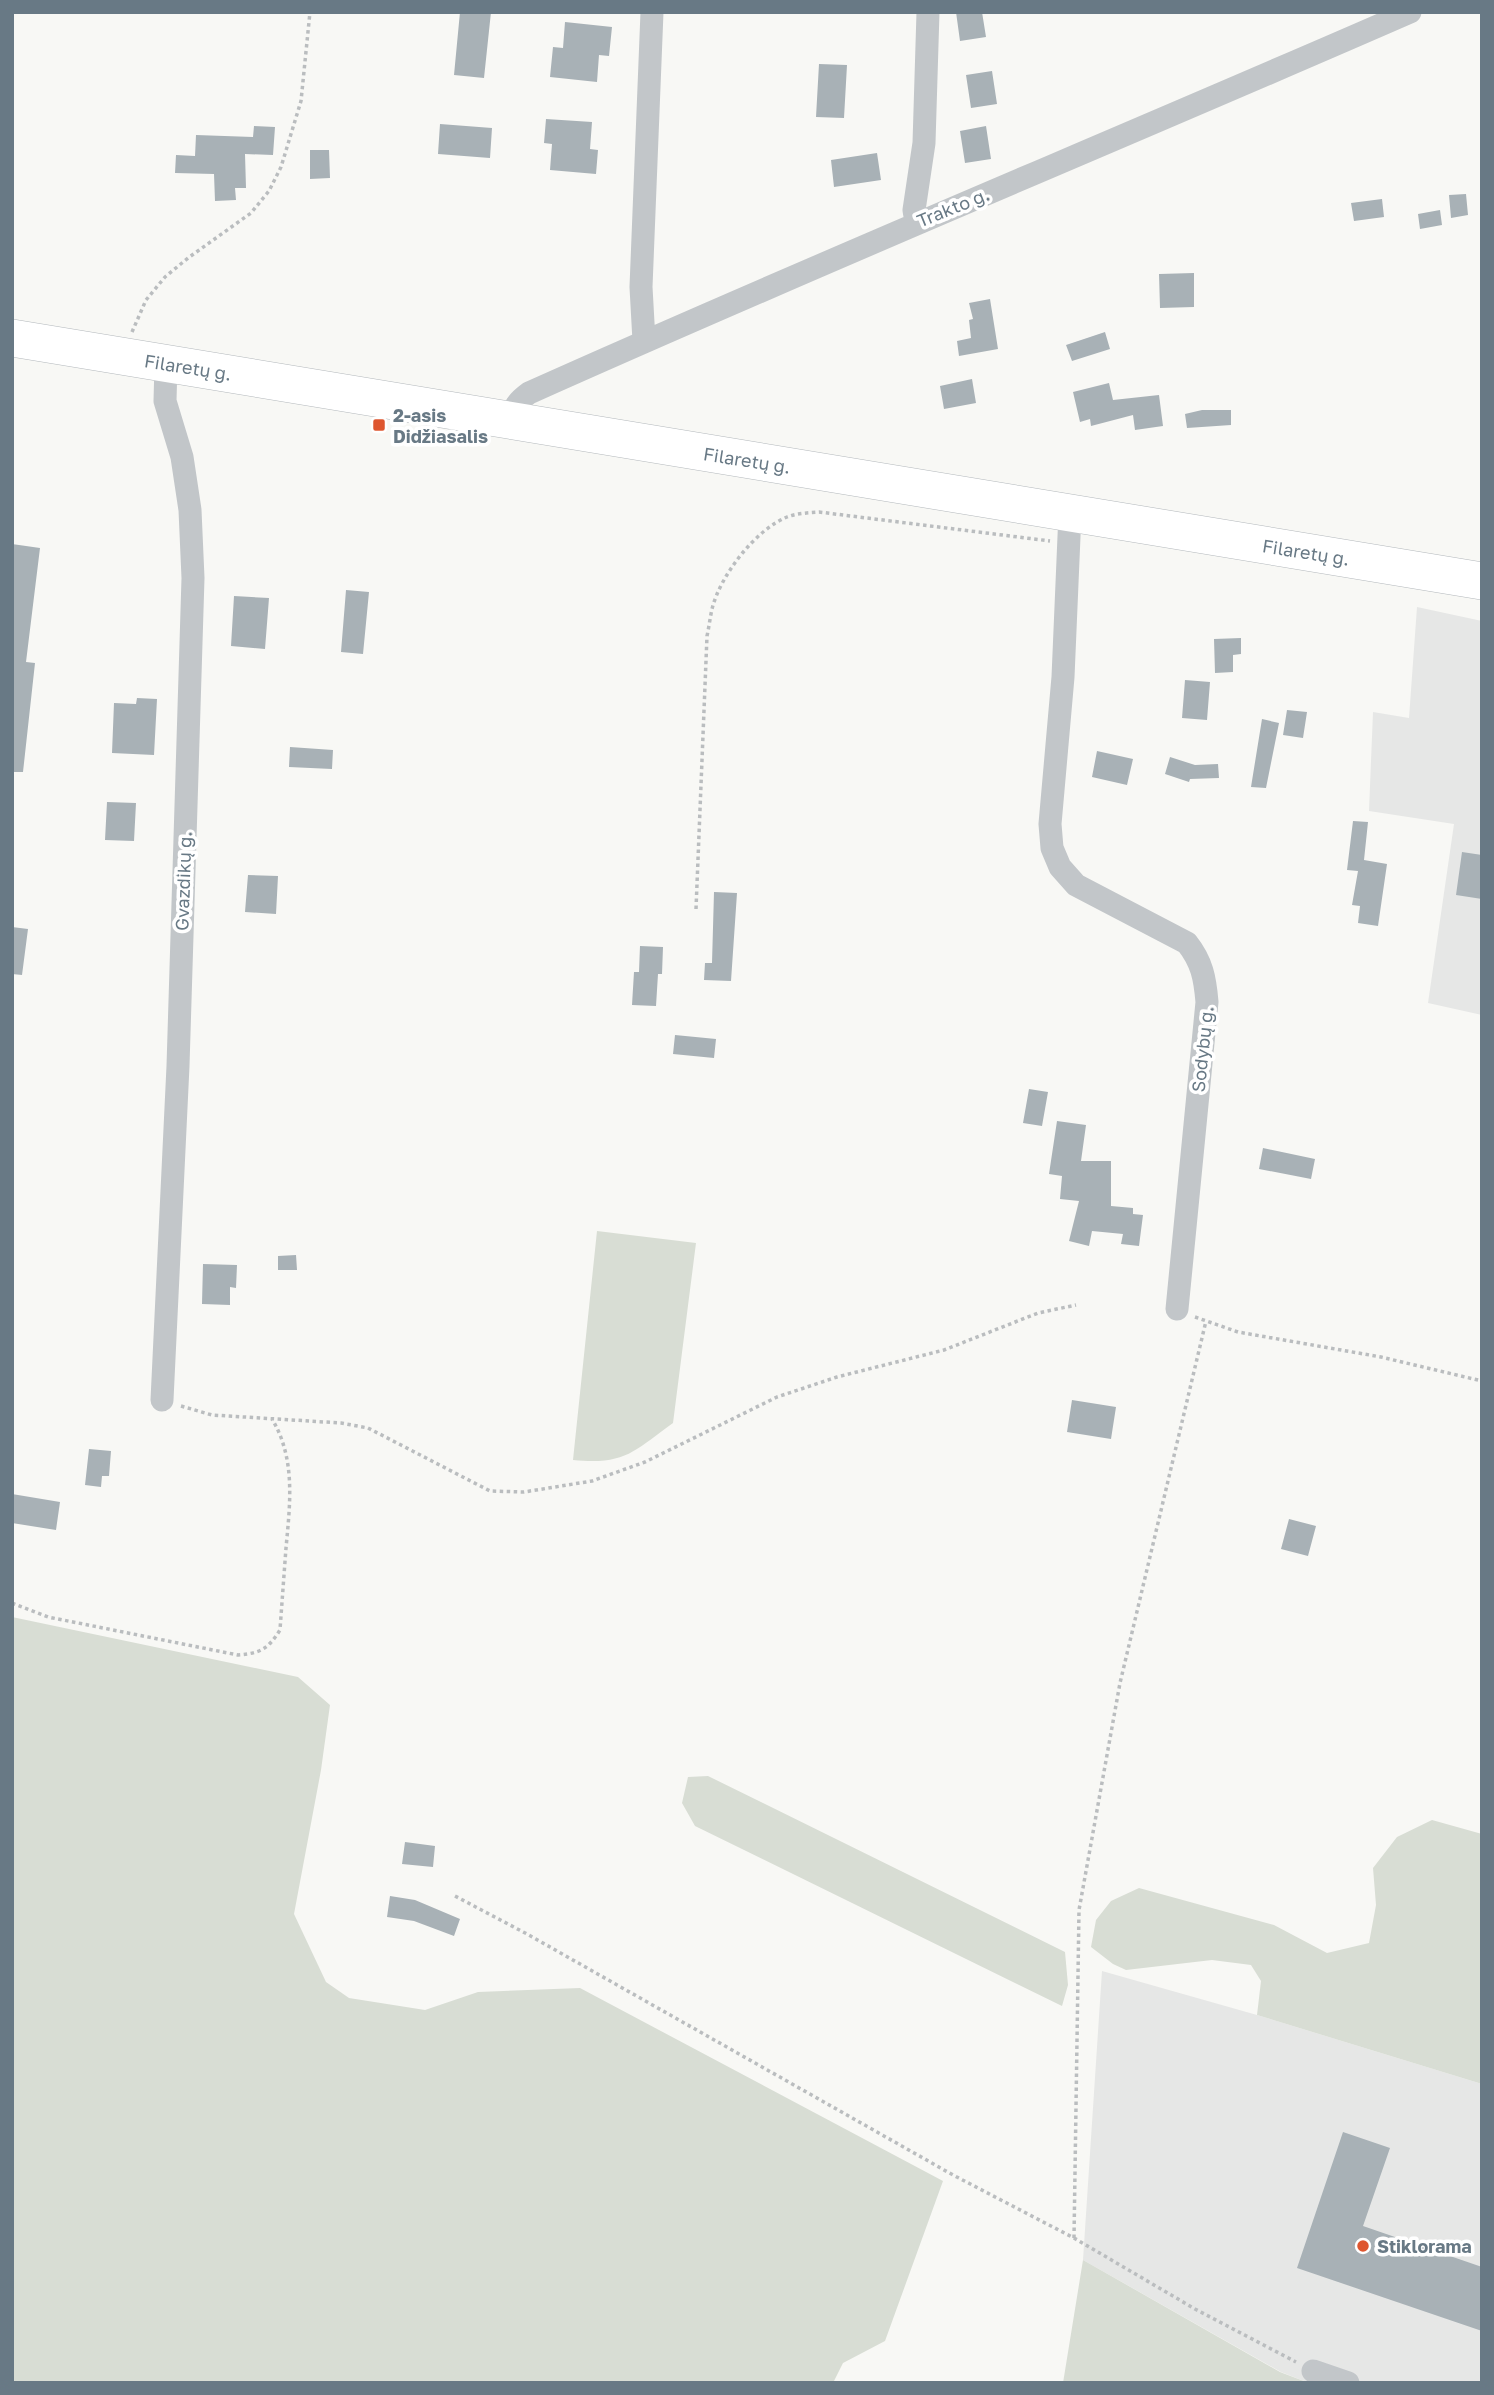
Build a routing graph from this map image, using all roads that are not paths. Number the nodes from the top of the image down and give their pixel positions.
1 (652, 12) edge
2 (928, 12) edge
3 (1410, 12) edge
4 (916, 222) junction
5 (12, 338) edge
6 (644, 341) junction
7 (166, 364) junction
8 (512, 421) junction
9 (1070, 528) junction
10 (1482, 581) edge
11 (1177, 1309) road end
12 (162, 1400) road end
13 (1313, 2371) road end
14 (1348, 2383) edge

1 - 6 street
2 - 4 street
3 - 4 street, Trakto g.
4 - 6 street, Trakto g.
5 - 7 main road, Filaretų g.
6 - 8 street, Trakto g.
7 - 8 main road, Filaretų g.
7 - 12 street, Gvazdikų g.
8 - 9 main road, Filaretų g.
9 - 10 main road, Filaretų g.
9 - 11 street, Sodybų g.
13 - 14 street

